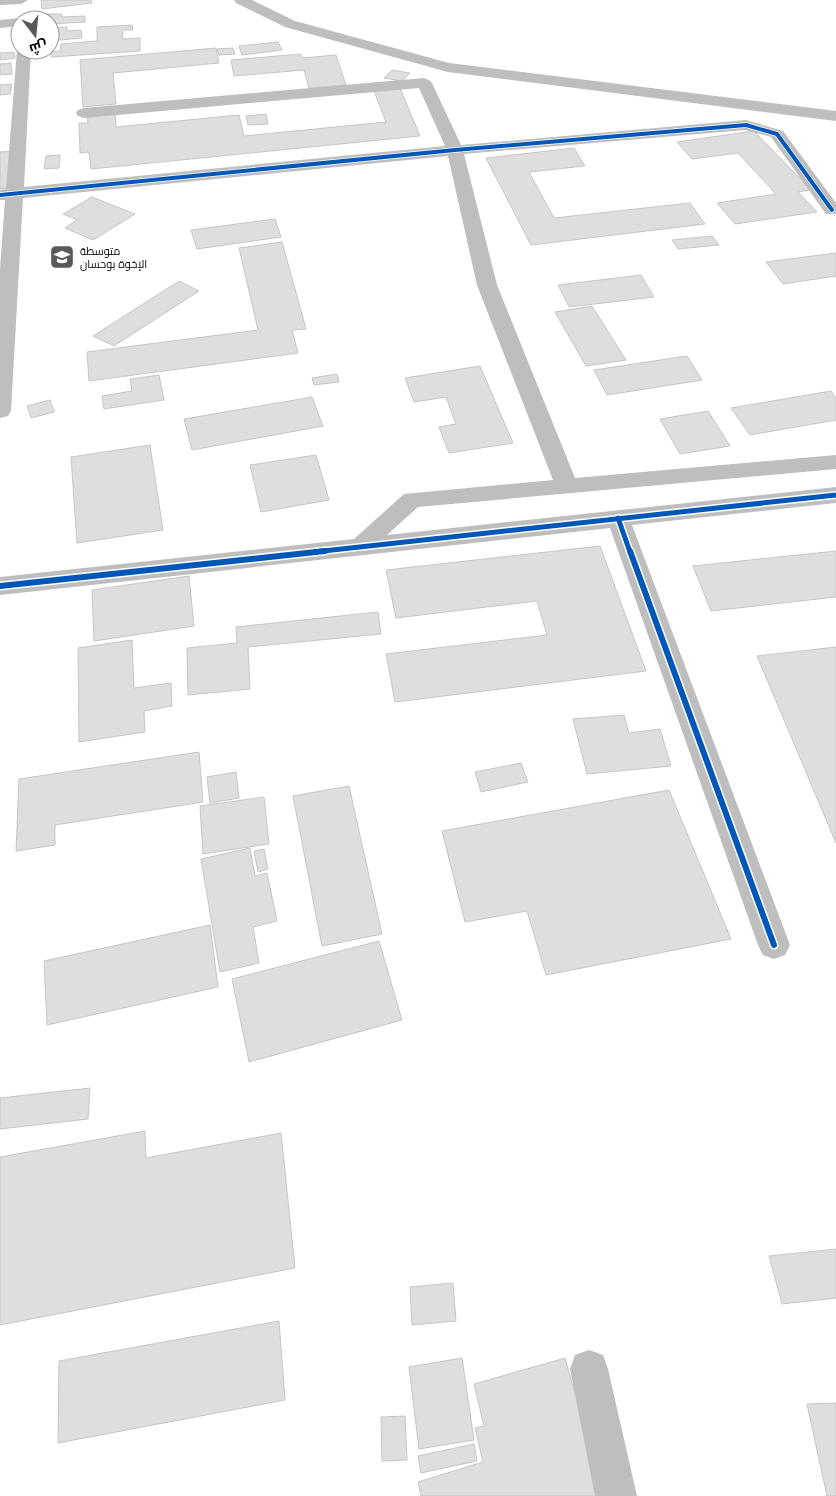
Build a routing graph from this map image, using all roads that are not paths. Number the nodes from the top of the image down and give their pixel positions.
1 (21, 0) edge
2 (241, 0) edge
3 (0, 1) edge
4 (23, 60) edge
5 (84, 113) dead end
6 (836, 116) edge
7 (455, 150) junction
8 (7, 194) edge
9 (832, 210) dead end
10 (0, 409) edge
11 (836, 462) edge
12 (567, 486) junction
13 (836, 495) edge
14 (618, 518) junction
15 (361, 546) junction
16 (0, 586) edge
17 (774, 945) dead end
18 (589, 1369) dead end
19 (616, 1496) edge

1 - 3 street
2 - 6 street
4 - 8 street
5 - 7 street
7 - 8 street
7 - 9 street
7 - 12 street
8 - 10 street
11 - 12 street
12 - 15 street
13 - 14 street
14 - 15 street
14 - 17 street
15 - 16 street
18 - 19 street

